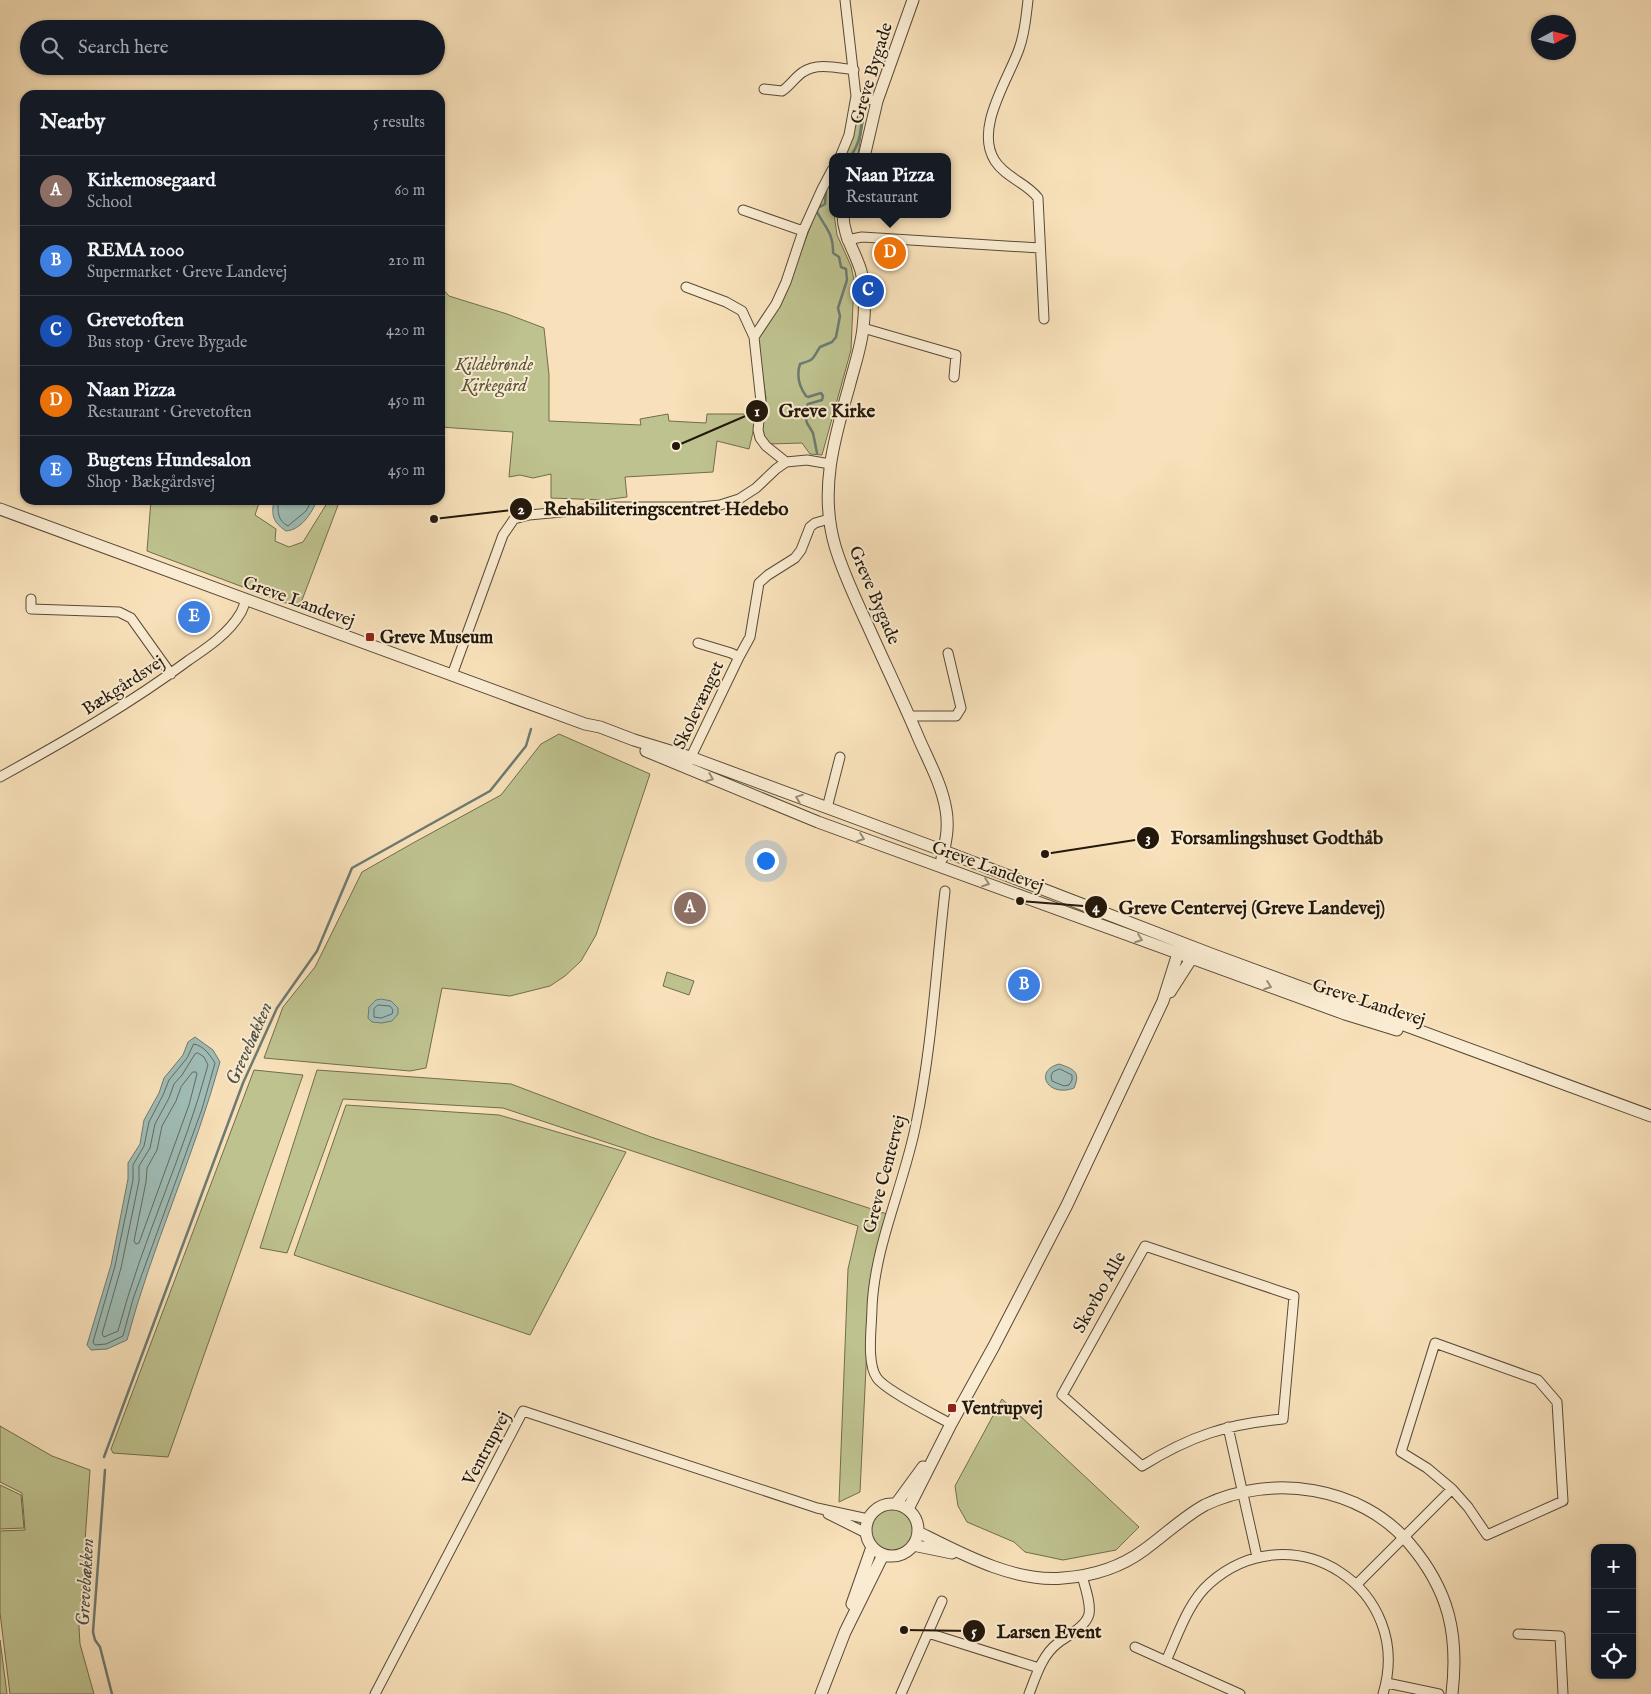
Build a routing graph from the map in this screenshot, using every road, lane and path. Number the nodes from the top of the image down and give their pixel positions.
1 (845, 0) edge
2 (913, 0) edge
3 (1028, 0) edge
4 (854, 70) junction
5 (764, 89) dead end
6 (856, 96) junction
7 (877, 101) junction
8 (842, 153) edge
9 (865, 153) edge
10 (829, 176) edge
11 (742, 210) dead end
12 (844, 218) edge
13 (803, 231) junction
14 (847, 240) junction
15 (1040, 248) junction
16 (686, 287) dead end
17 (1044, 319) dead end
18 (863, 328) junction
19 (754, 337) junction
20 (954, 377) dead end
21 (786, 462) junction
22 (830, 464) junction
23 (0, 509) edge
24 (829, 519) junction
25 (31, 599) dead end
26 (246, 600) junction
27 (698, 642) dead end
28 (948, 653) dead end
29 (739, 657) junction
30 (171, 674) junction
31 (452, 675) junction
32 (909, 716) junction
33 (840, 757) dead end
34 (689, 762) junction
35 (0, 777) edge
36 (827, 808) junction
37 (944, 851) junction
38 (940, 867) junction
39 (945, 891) dead end
40 (1180, 948) junction
41 (1195, 953) junction
42 (1163, 1001) junction
43 (1651, 1116) edge
44 (951, 1424) junction
45 (1228, 1427) junction
46 (941, 1442) junction
47 (1452, 1489) junction
48 (1242, 1492) junction
49 (896, 1504) junction
50 (817, 1508) junction
51 (908, 1509) junction
52 (868, 1519) junction
53 (866, 1532) junction
54 (918, 1532) junction
55 (1404, 1537) junction
56 (913, 1545) junction
57 (872, 1547) junction
58 (883, 1555) junction
59 (966, 1556) junction
60 (1257, 1557) junction
61 (1082, 1576) junction
62 (1357, 1584) junction
63 (942, 1601) dead end
64 (845, 1632) junction
65 (928, 1633) junction
66 (1518, 1634) dead end
67 (1135, 1647) dead end
68 (1166, 1661) junction
69 (1039, 1668) junction
70 (1387, 1683) junction
71 (375, 1694) edge
72 (821, 1694) edge
73 (901, 1694) edge
74 (1029, 1694) edge
75 (1240, 1694) edge
76 (1383, 1694) edge
77 (1440, 1694) edge
78 (1452, 1694) edge
79 (1563, 1694) edge

1 - 4 street
2 - 7 street, Greve Bygade
3 - 15 street
4 - 5 street
4 - 6 street
6 - 7 street
6 - 8 street
7 - 9 street, Greve Bygade
10 - 13 street
11 - 13 street
12 - 14 street, Greve Bygade
13 - 19 street
14 - 15 street
14 - 18 street, Greve Bygade
15 - 17 street
16 - 19 street
18 - 20 street
18 - 22 street, Greve Bygade
19 - 21 street
21 - 22 street
21 - 31 street
22 - 24 street, Greve Bygade
23 - 26 street, Greve Landevej
24 - 29 street, Skolevænget
24 - 32 street, Greve Bygade
25 - 30 street
26 - 30 street, Bækgårdsvej
26 - 31 street, Greve Landevej
27 - 29 street, Skolevænget
28 - 32 street
29 - 34 street, Skolevænget
30 - 35 street, Bækgårdsvej
31 - 34 street, Greve Landevej
32 - 37 street, Greve Bygade
33 - 36 street
36 -> 34 street, Greve Landevej
34 -> 38 street, Greve Landevej
36 - 37 street, Greve Landevej
37 - 38 street, Greve Bygade
37 - 40 street, Greve Landevej
38 -> 40 street, Greve Landevej
39 - 44 street, Greve Centervej
40 - 41 street, Greve Landevej
40 - 42 street
41 - 42 street
41 - 43 street, Greve Landevej
42 - 44 street
44 - 46 street
45 - 45 street, Skovbo Alle
45 - 48 street
46 - 49 street
46 - 51 street
47 - 47 street
47 - 55 street
48 - 55 street
48 - 60 street
48 - 61 street
49 - 51 street
49 - 52 street
50 - 52 street, Ventrupvej
50 - 53 street, Ventrupvej
50 - 71 street, Ventrupvej
51 - 54 street
52 - 53 street
53 - 57 street
54 - 56 street
54 - 59 street
55 - 62 street
55 - 78 street
56 - 58 street
56 - 59 street
57 - 58 street
57 - 64 street
58 - 64 street
59 - 61 street
60 - 62 street
60 - 68 street
61 - 69 street
62 - 70 street
63 - 65 street
64 - 72 street
65 - 69 street
65 - 73 street
66 - 79 street
67 - 68 street
68 - 75 street
69 - 74 street
70 - 76 street
70 - 77 street

